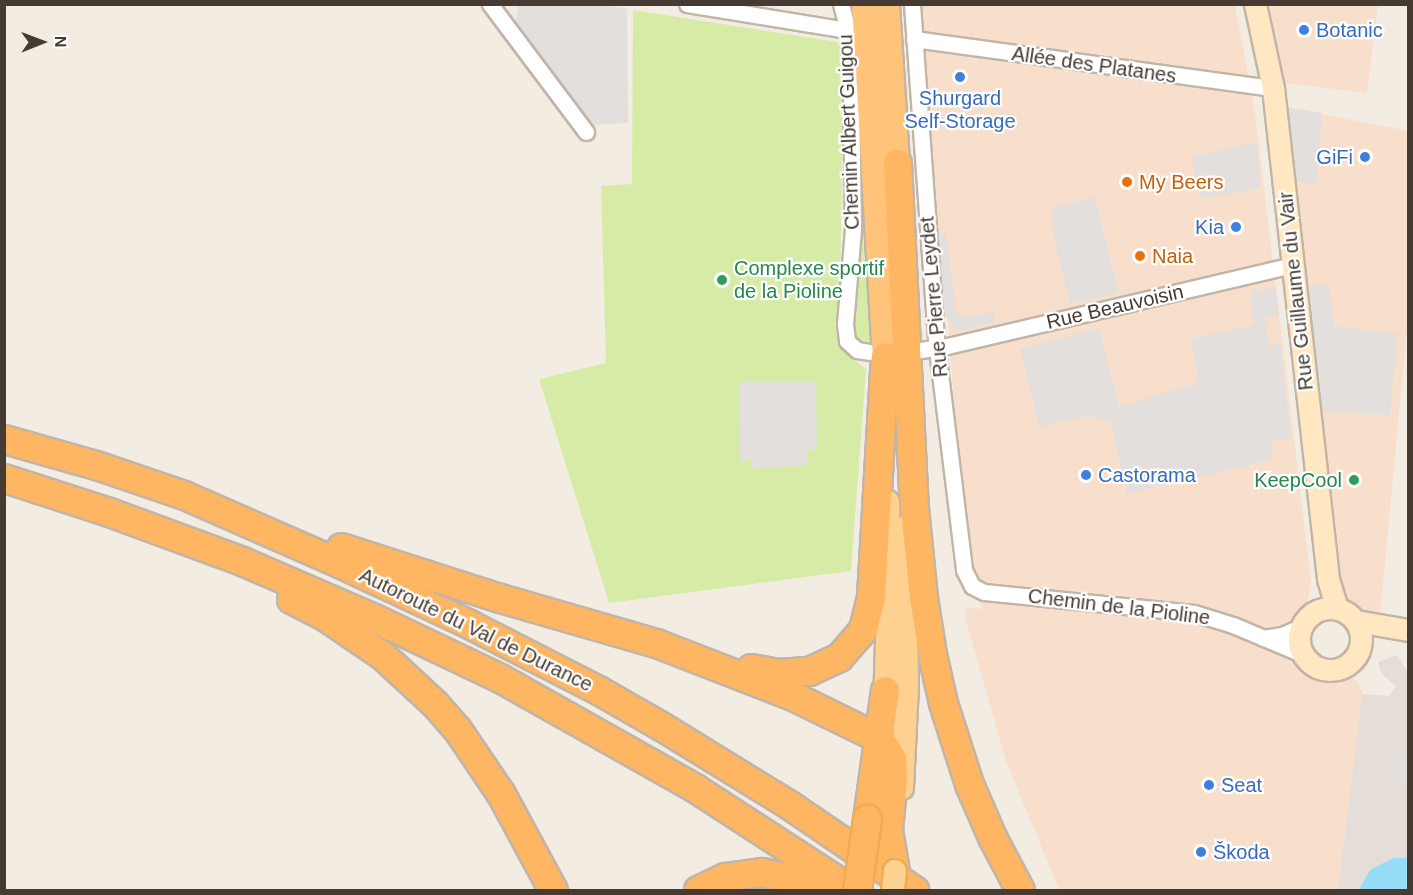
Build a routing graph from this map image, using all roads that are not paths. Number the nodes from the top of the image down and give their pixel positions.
1 (490, 4) edge
2 (687, 4) edge
3 (841, 4) edge
4 (864, 4) edge
5 (887, 4) edge
6 (912, 4) edge
7 (1255, 4) edge
8 (848, 30) junction
9 (914, 39) junction
10 (1273, 88) junction
11 (586, 132) dead end
12 (897, 163) junction
13 (1293, 265) junction
14 (938, 349) junction
15 (921, 350) dead end
16 (877, 354) junction
17 (4, 438) edge
18 (4, 478) edge
19 (184, 495) junction
20 (110, 512) junction
21 (1328, 579) junction
22 (972, 586) joint
23 (1337, 608) junction
24 (1315, 610) junction
25 (1356, 621) junction
26 (1300, 627) junction
27 (1402, 630) edge
28 (1263, 638) junction
29 (656, 643) junction
30 (1360, 646) junction
31 (1302, 654) junction
32 (885, 690) joint
33 (881, 744) junction
34 (883, 827) junction
35 (894, 881) edge
36 (553, 891) edge
37 (698, 891) edge
38 (813, 891) edge
39 (854, 891) edge
40 (870, 891) edge
41 (914, 891) edge
42 (1020, 891) edge

1 - 11 street
2 - 8 street
3 - 8 street, Chemin Albert Guigou
4 - 16 highway
5 - 12 highway
6 - 9 street, Rue Pierre Leydet
7 - 10 main road, Rue Guillaume du Vair
8 - 16 street, Chemin Albert Guigou
9 - 10 street, Allée des Platanes
9 - 14 street, Rue Pierre Leydet
10 - 13 main road, Rue Guillaume du Vair
12 - 34 main road
12 - 42 highway
13 - 14 street, Rue Beauvoisin
13 - 21 main road, Rue Guillaume du Vair
14 - 15 street, Rue Beauvoisin
14 - 22 street, Rue Pierre Leydet
16 - 29 highway
16 - 32 main road
17 - 19 highway, Autoroute du Val de Durance
18 - 20 highway, Autoroute du Val de Durance
19 - 29 highway
19 - 41 highway, Autoroute du Val de Durance
20 - 36 highway
20 - 39 highway, Autoroute du Val de Durance
21 - 23 main road, Rue Guillaume du Vair
21 - 24 main road, Rue Guillaume du Vair
22 - 28 street, Chemin de la Pioline
23 - 24 main road
23 - 25 main road
24 - 26 main road
25 - 27 main road
25 - 30 main road
26 - 28 street
26 - 31 main road
27 - 30 main road
28 - 31 street, Chemin de la Pioline
29 - 33 highway
30 - 31 main road
32 - 33 highway
33 - 34 highway
34 - 35 highway
34 - 39 highway, bridge
34 - 40 main road
37 - 38 highway

